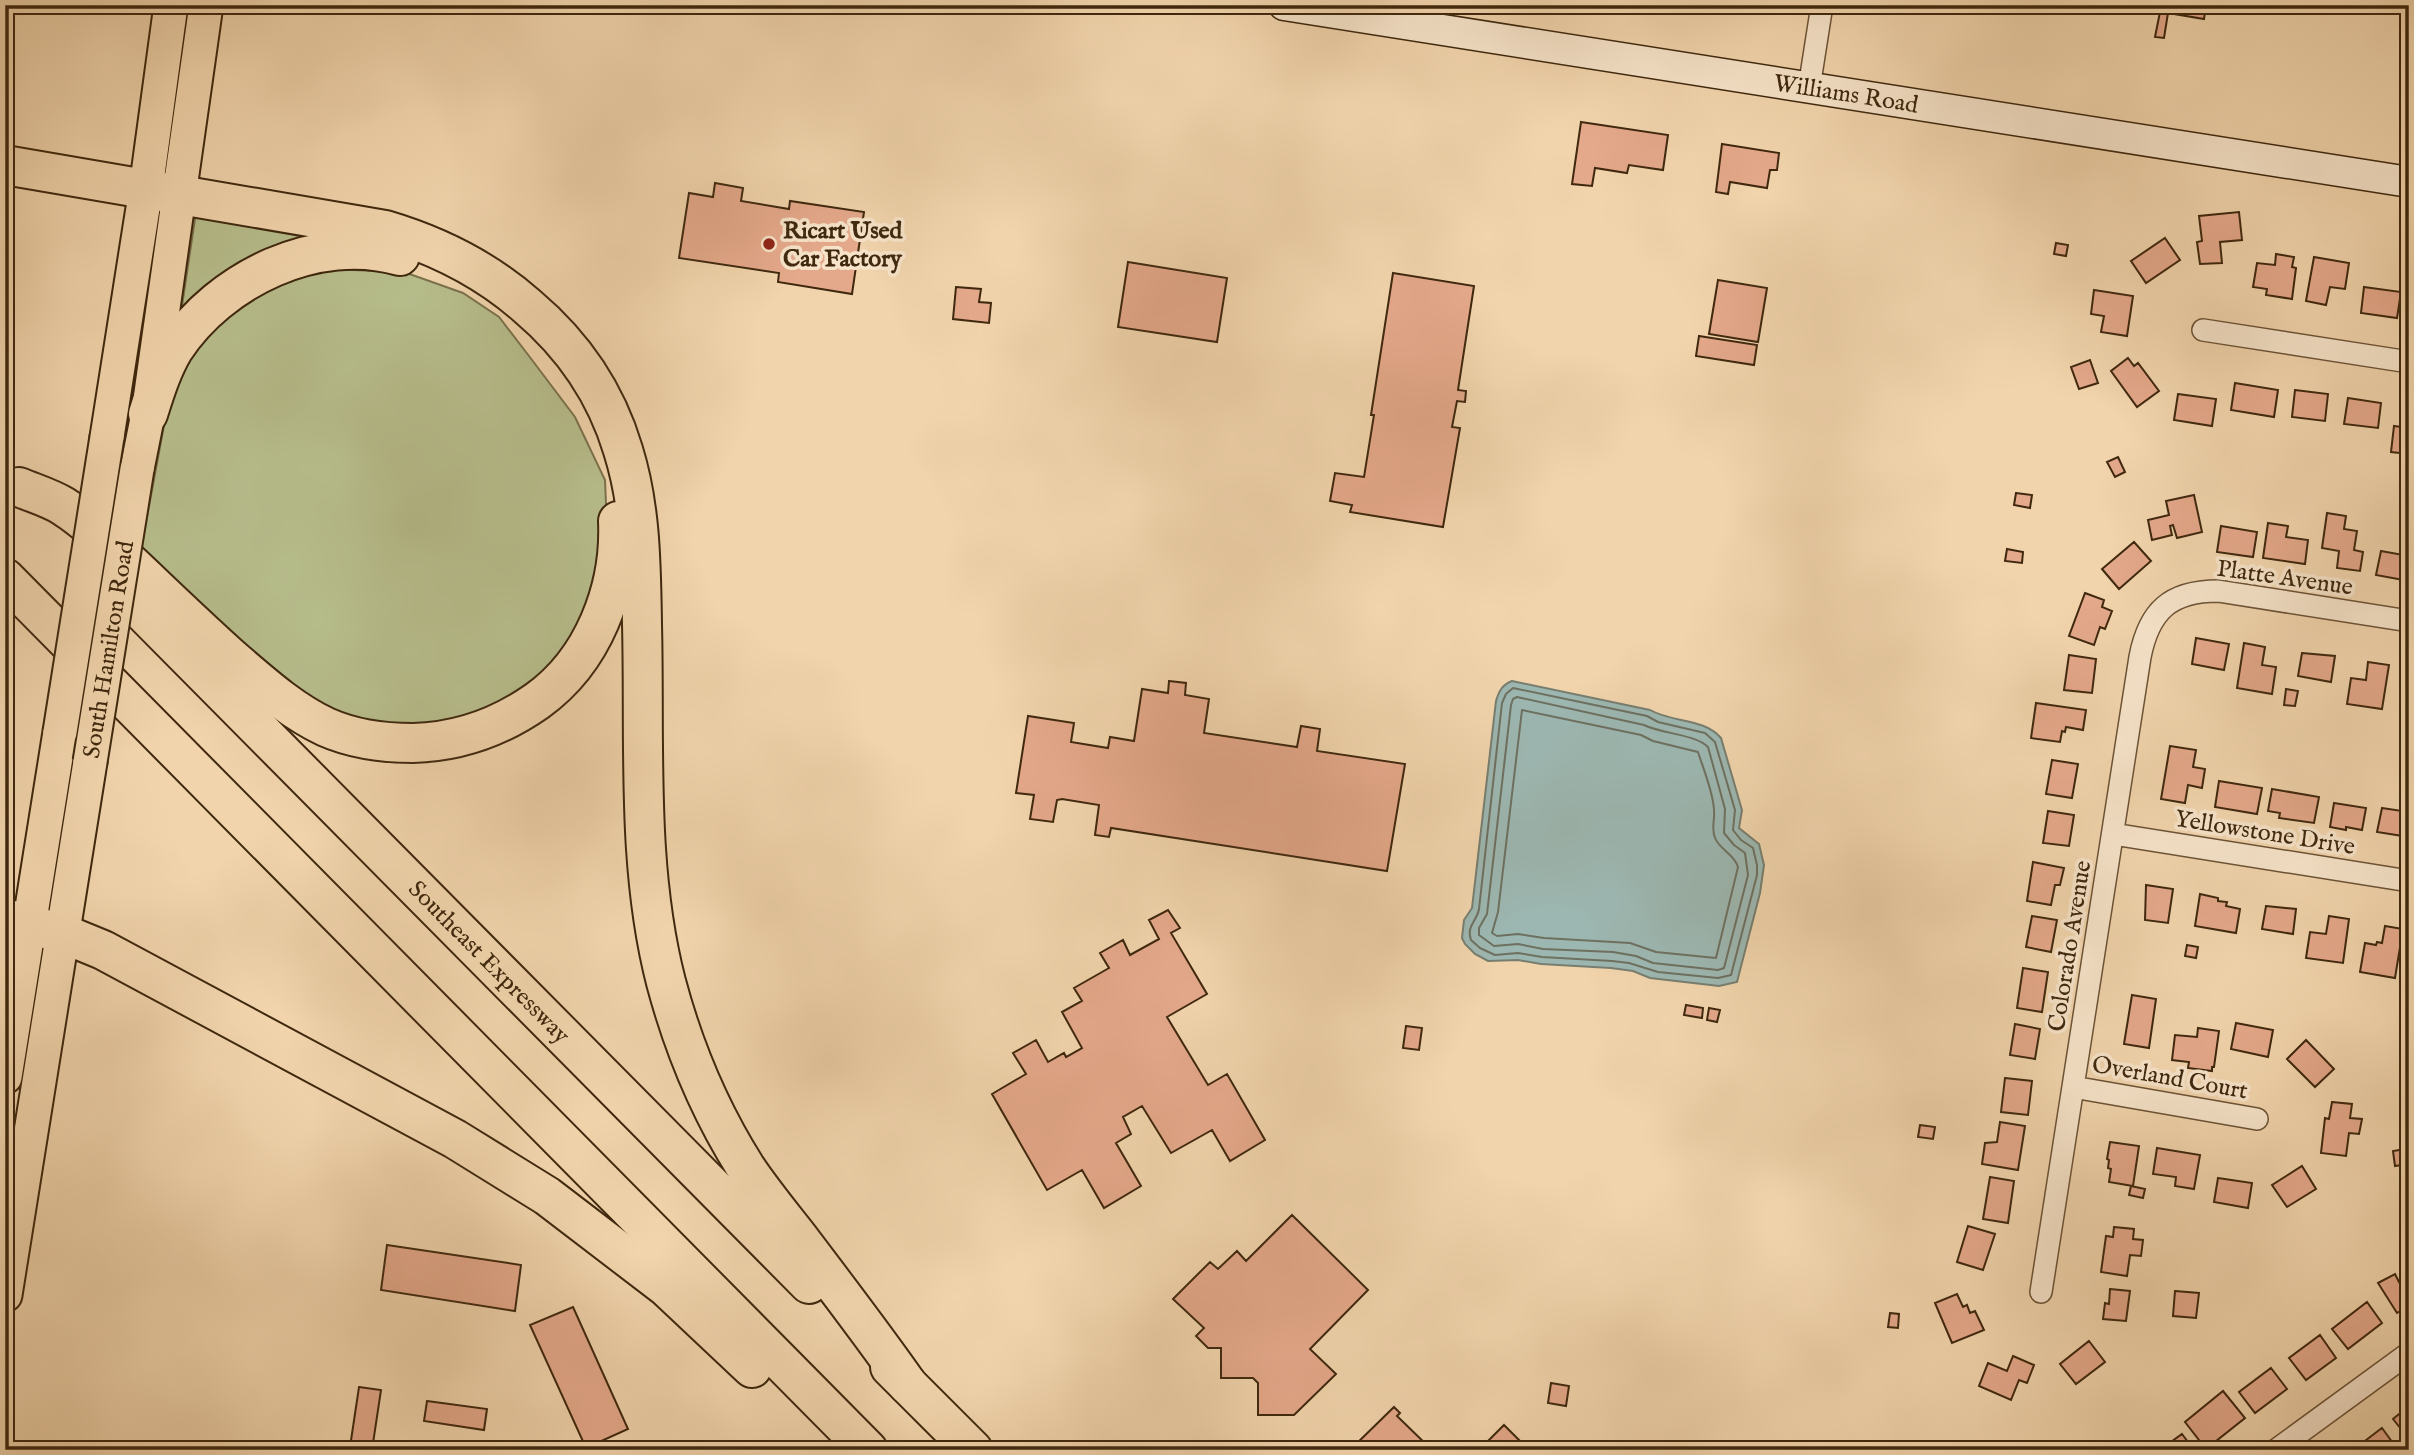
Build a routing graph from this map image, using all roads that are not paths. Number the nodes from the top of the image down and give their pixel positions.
1 (171, 5) edge
2 (206, 5) edge
3 (1284, 5) edge
4 (1822, 5) edge
5 (1809, 88) junction
6 (5, 165) edge
7 (2409, 183) edge
8 (163, 191) junction
9 (2203, 330) dead end
10 (2409, 362) edge
11 (148, 414) junction
12 (12, 480) edge
13 (5, 578) edge
14 (2159, 612) joint
15 (2409, 621) edge
16 (2113, 834) junction
17 (2409, 881) edge
18 (33, 926) edge
19 (5, 1077) edge
20 (2073, 1087) junction
21 (2258, 1119) dead end
22 (2041, 1292) dead end
23 (5, 1295) edge
24 (2409, 1353) edge
25 (908, 1385) junction
26 (846, 1450) edge
27 (868, 1450) edge
28 (973, 1450) edge
29 (2276, 1450) edge

1 - 8 main road, South Hamilton Road
2 - 8 main road, South Hamilton Road
3 - 5 main road, Williams Road
4 - 5 street
5 - 7 main road, Williams Road
6 - 8 highway
8 - 11 main road, South Hamilton Road
8 - 18 main road, South Hamilton Road, bridge
8 - 25 highway
9 - 10 street
11 - 12 highway
11 - 18 main road, South Hamilton Road, bridge
12 - 25 highway, Southeast Expressway
13 - 27 highway
14 - 15 street, Platte Avenue
14 - 16 street, Colorado Avenue
16 - 17 street, Yellowstone Drive
16 - 20 street, Colorado Avenue
18 - 19 main road, South Hamilton Road
18 - 23 main road, South Hamilton Road
18 - 26 highway
20 - 21 street, Overland Court
20 - 22 street, Colorado Avenue
24 - 29 street
25 - 28 highway, Southeast Expressway

